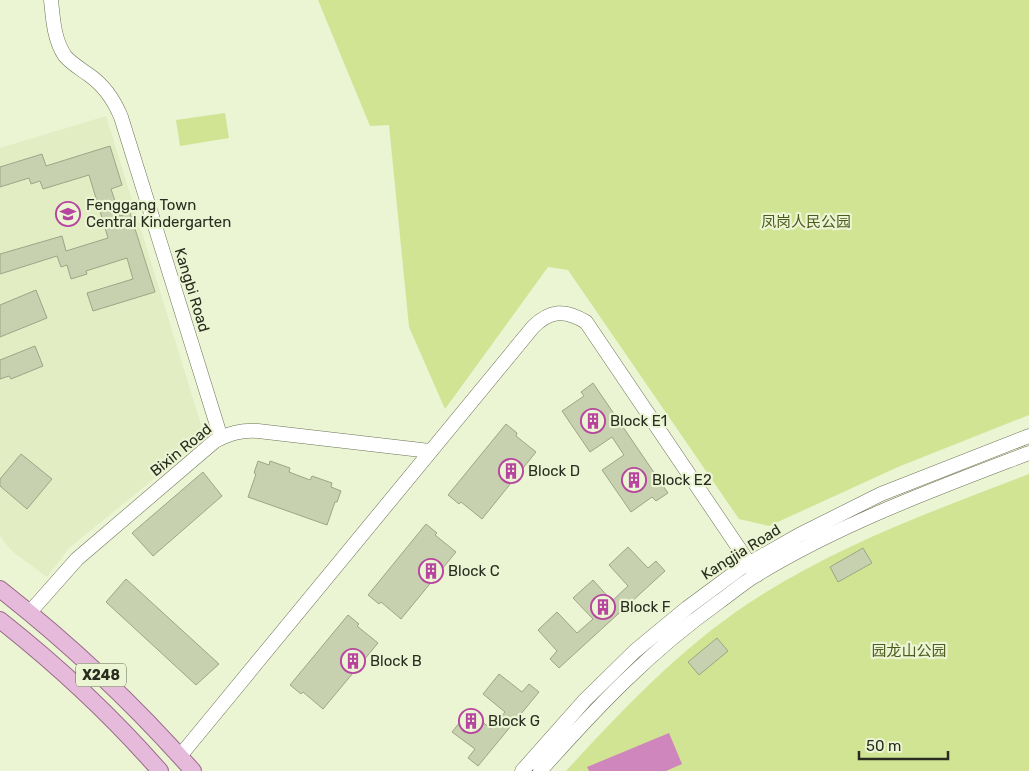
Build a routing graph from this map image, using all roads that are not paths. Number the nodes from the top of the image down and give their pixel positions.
1 (51, 0) edge
2 (1029, 436) edge
3 (221, 438) junction
4 (430, 451) junction
5 (1029, 453) edge
6 (749, 563) junction
7 (758, 575) junction
8 (0, 589) edge
9 (30, 612) junction
10 (0, 620) edge
11 (180, 756) junction
12 (160, 771) edge
13 (193, 771) edge
14 (522, 771) edge
15 (540, 771) edge

1 - 3 street, Kangbi Road
2 - 6 street, Kangjia Road
3 - 4 street, Bixin Road
3 - 9 street, Bixin Road
4 - 6 street
4 - 11 street
5 - 7 street, Kangjia Road
6 - 7 street
6 - 14 street, Kangjia Road
7 - 15 street, Kangjia Road
8 - 9 main road, X248
9 - 11 main road, X248
10 - 12 main road, X248
11 - 13 main road, X248

